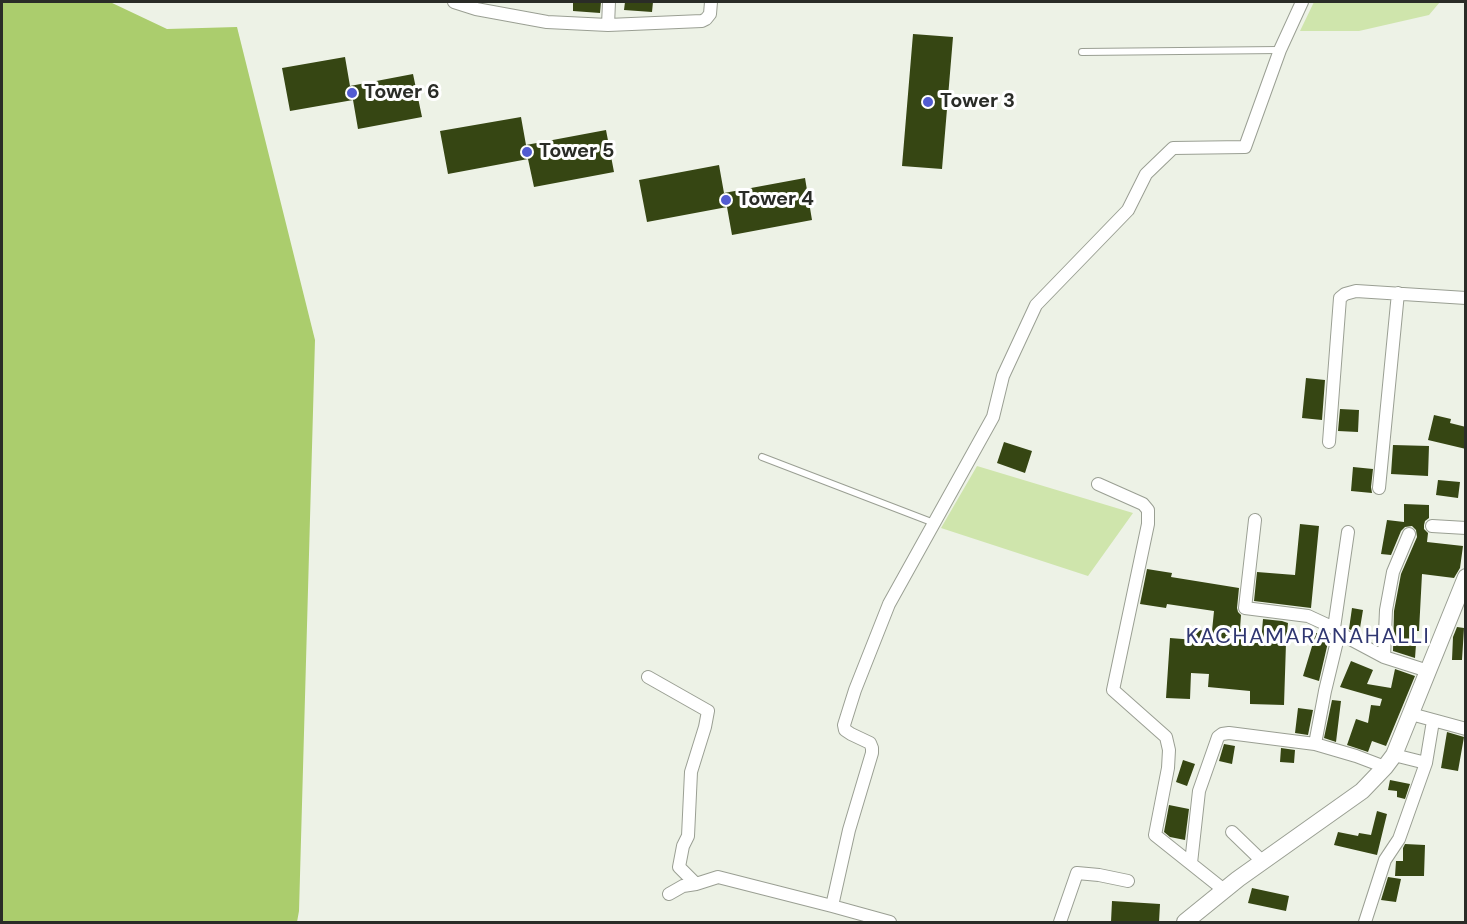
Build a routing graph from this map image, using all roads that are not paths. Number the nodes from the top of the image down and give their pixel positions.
1 (454, 2) edge
2 (609, 2) edge
3 (711, 2) edge
4 (1302, 2) edge
5 (608, 25) junction
6 (1280, 50) junction
7 (1082, 52) dead end
8 (1398, 293) junction
9 (1466, 298) edge
10 (1329, 442) dead end
11 (762, 457) dead end
12 (1098, 484) dead end
13 (1379, 488) dead end
14 (1255, 520) dead end
15 (934, 523) junction
16 (1432, 526) dead end
17 (1466, 528) edge
18 (1348, 532) dead end
19 (1409, 534) dead end
20 (1466, 577) edge
21 (1336, 631) junction
22 (1384, 657) junction
23 (1428, 671) junction
24 (648, 677) dead end
25 (1411, 714) junction
26 (1433, 721) junction
27 (1466, 729) edge
28 (1316, 744) junction
29 (1389, 761) junction
30 (1426, 763) junction
31 (1232, 832) dead end
32 (1262, 861) junction
33 (1191, 863) junction
34 (1128, 881) dead end
35 (696, 884) junction
36 (1224, 890) junction
37 (669, 894) dead end
38 (832, 906) junction
39 (890, 922) edge
40 (1060, 922) edge
41 (1185, 922) edge
42 (1365, 922) edge

1 - 5 street
2 - 5 street
3 - 5 street
4 - 6 street
6 - 7 lane
6 - 15 street
8 - 9 street
8 - 10 street
8 - 13 street
11 - 15 lane
12 - 33 street
14 - 21 street
15 - 38 street
16 - 17 street
18 - 21 street
19 - 22 street
20 - 23 street
21 - 22 street
21 - 28 street
22 - 23 street
23 - 25 street
24 - 35 street
25 - 26 street
25 - 29 street
26 - 27 street
26 - 30 street
28 - 29 street
28 - 33 street
29 - 30 street
29 - 32 street
30 - 42 street
31 - 32 street
32 - 36 street
33 - 36 street
34 - 40 street
35 - 37 street
35 - 38 street
36 - 41 street
38 - 39 street

